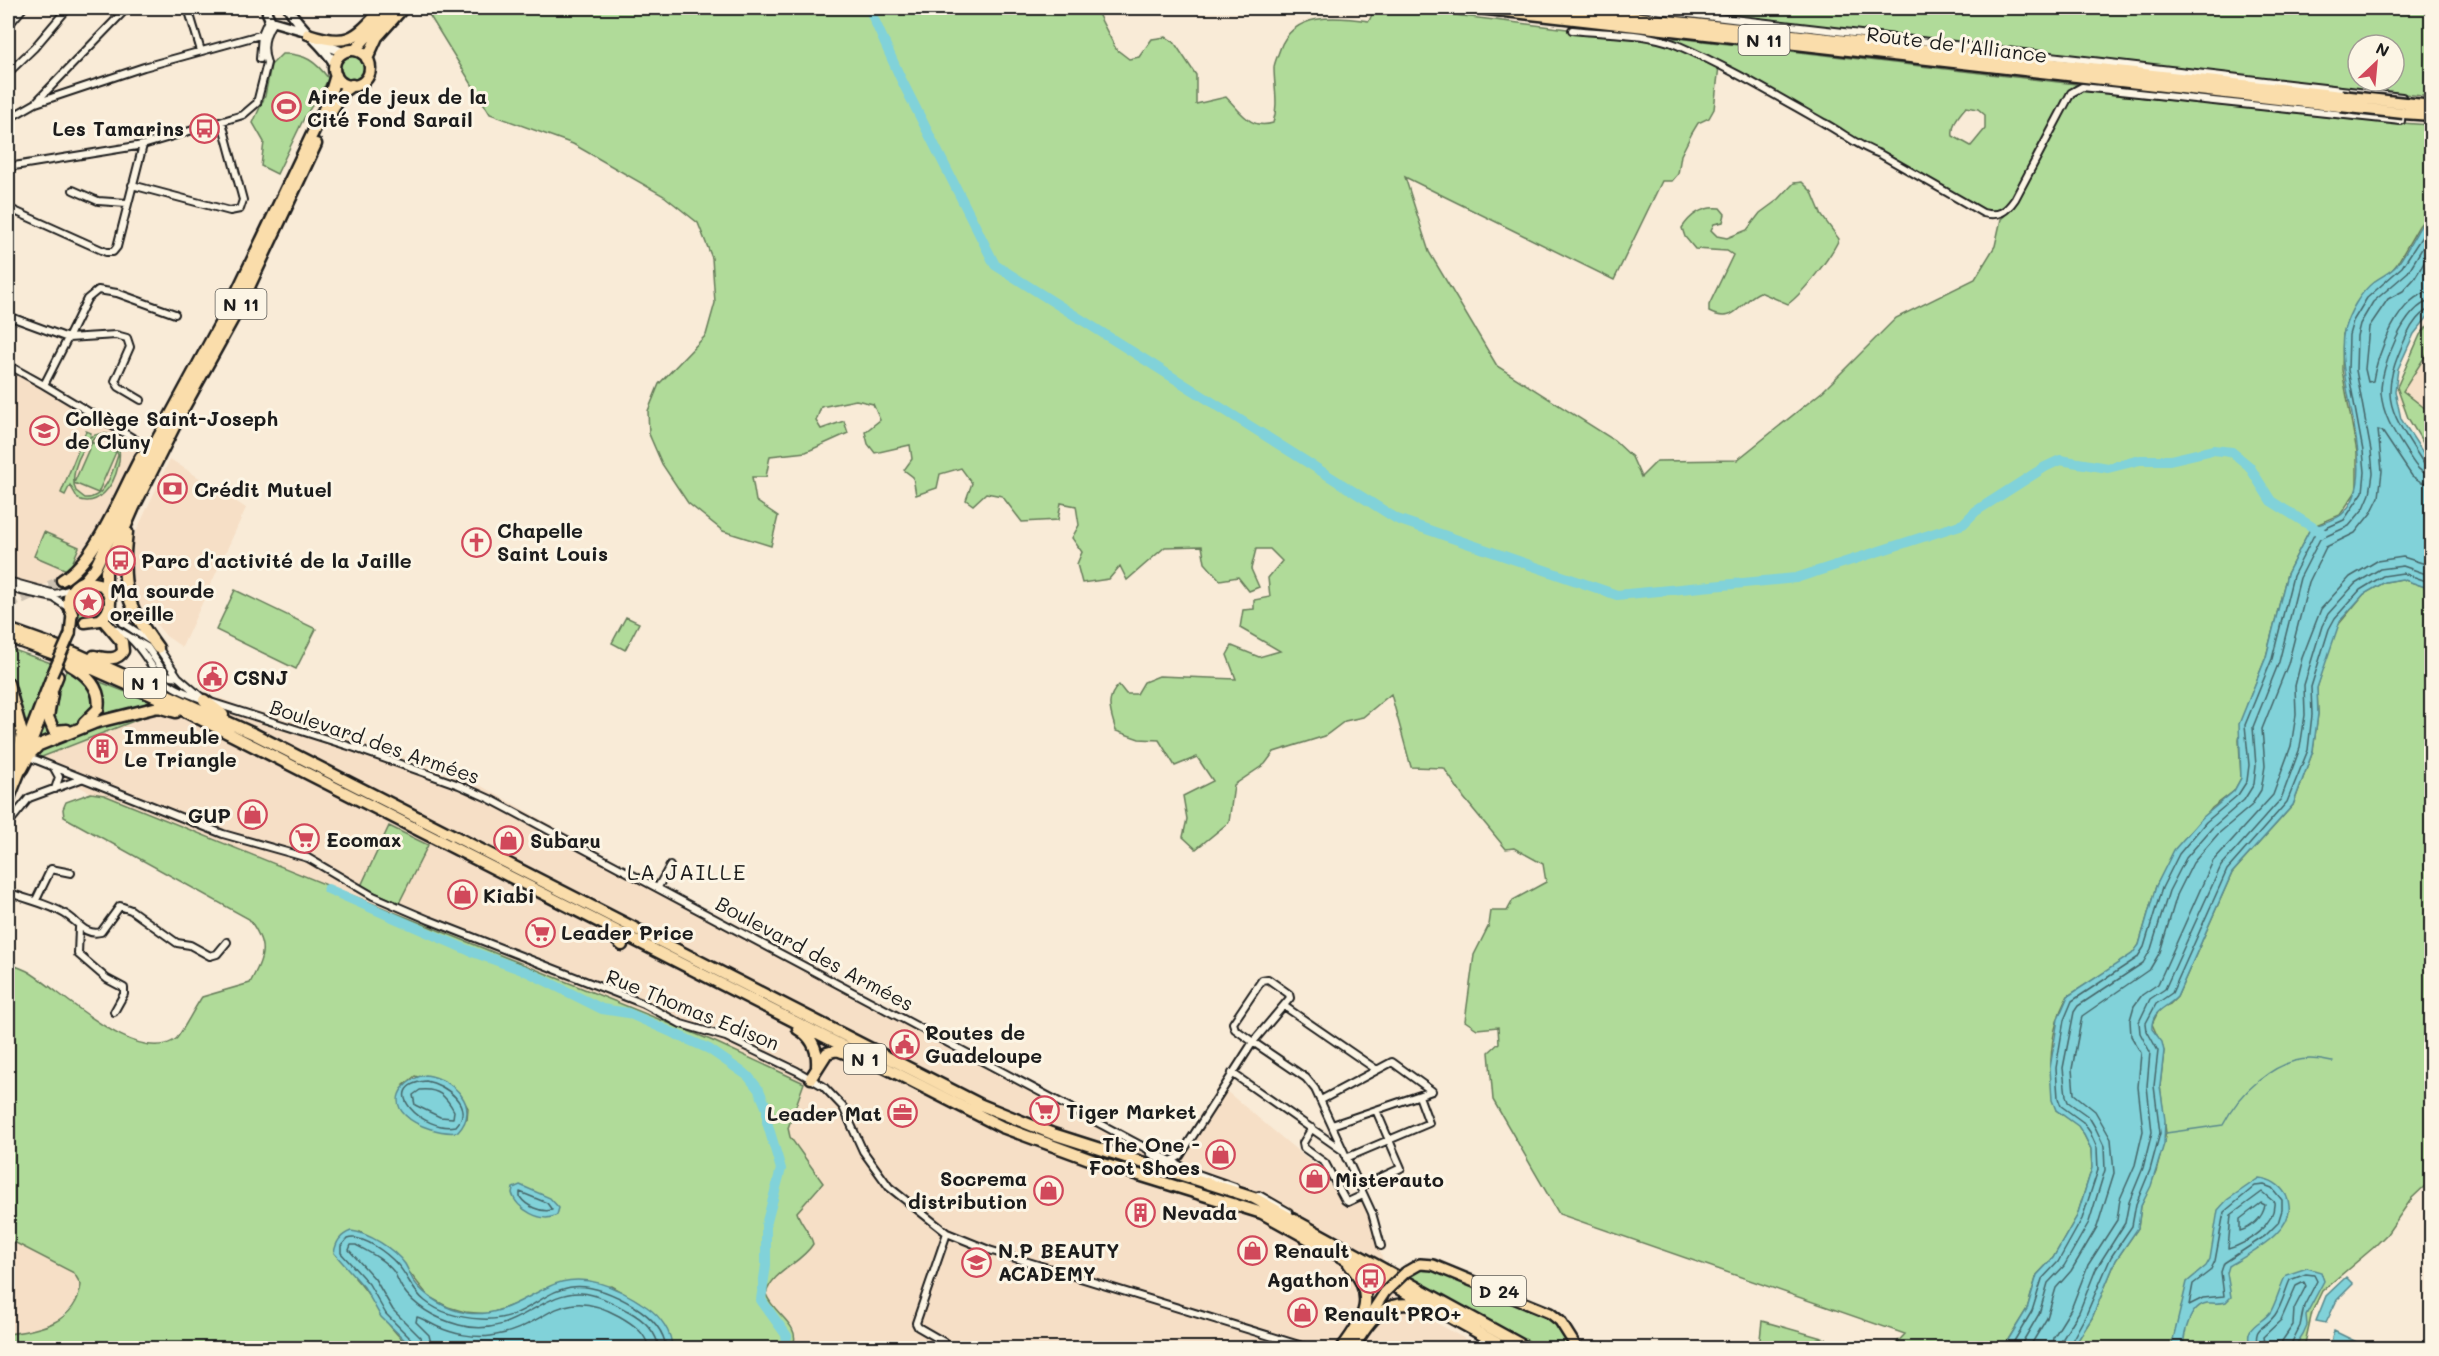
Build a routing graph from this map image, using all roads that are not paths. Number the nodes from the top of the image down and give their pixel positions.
1 (23, 8) edge
2 (68, 8) edge
3 (127, 8) edge
4 (188, 8) edge
5 (289, 8) edge
6 (383, 8) edge
7 (392, 8) edge
8 (403, 8) edge
9 (1478, 8) edge
10 (1551, 8) edge
11 (1638, 8) edge
12 (269, 15) edge
13 (8, 26) edge
14 (1572, 30) dead end
15 (264, 33) junction
16 (306, 33) junction
17 (317, 41) junction
18 (355, 50) junction
19 (201, 51) junction
20 (342, 52) junction
21 (368, 59) junction
22 (334, 63) junction
23 (8, 73) edge
24 (336, 75) junction
25 (352, 86) junction
26 (2341, 101) junction
27 (36, 103) junction
28 (2432, 106) edge
29 (2432, 115) edge
30 (8, 119) edge
31 (222, 122) junction
32 (143, 145) junction
33 (8, 167) edge
34 (132, 185) junction
35 (73, 190) dead end
36 (127, 203) junction
37 (8, 208) edge
38 (175, 314) dead end
39 (8, 316) edge
40 (68, 338) junction
41 (204, 351) junction
42 (8, 365) edge
43 (44, 385) junction
44 (141, 399) dead end
45 (136, 440) dead end
46 (128, 522) junction
47 (62, 580) tunnel mouth
48 (8, 581) edge
49 (84, 581) junction
50 (8, 588) edge
51 (72, 588) junction
52 (106, 589) junction
53 (110, 605) junction
54 (71, 611) junction
55 (102, 621) junction
56 (85, 622) joint
57 (8, 629) edge
58 (72, 635) junction
59 (8, 637) edge
60 (130, 638) junction
61 (8, 642) edge
62 (158, 648) junction
63 (75, 653) junction
64 (155, 660) junction
65 (166, 662) junction
66 (55, 675) junction
67 (180, 679) junction
68 (8, 683) edge
69 (52, 694) junction
70 (204, 700) junction
71 (220, 705) junction
72 (251, 739) junction
73 (34, 759) dead end
74 (51, 766) junction
75 (19, 769) junction
76 (81, 779) junction
77 (8, 789) edge
78 (55, 789) junction
79 (8, 801) edge
80 (8, 824) edge
81 (670, 866) dead end
82 (70, 873) dead end
83 (658, 887) junction
84 (8, 892) edge
85 (553, 898) junction
86 (36, 900) junction
87 (590, 907) junction
88 (637, 921) dead end
89 (80, 928) junction
90 (668, 938) dead end
91 (227, 942) dead end
92 (622, 945) dead end
93 (666, 966) dead end
94 (732, 984) junction
95 (749, 999) junction
96 (1284, 1006) junction
97 (114, 1012) dead end
98 (1253, 1042) junction
99 (1377, 1070) junction
100 (814, 1073) junction
101 (1232, 1073) junction
102 (922, 1088) junction
103 (1419, 1096) junction
104 (1320, 1100) junction
105 (1376, 1110) junction
106 (1332, 1125) junction
107 (1312, 1128) junction
108 (1389, 1140) junction
109 (1342, 1150) junction
110 (1346, 1158) junction
111 (1175, 1161) junction
112 (1360, 1187) junction
113 (1363, 1195) junction
114 (1314, 1230) junction
115 (947, 1233) junction
116 (1381, 1246) dead end
117 (1344, 1259) junction
118 (1494, 1342) junction
119 (1290, 1346) edge
120 (1356, 1347) edge
121 (948, 1348) edge
122 (1310, 1348) edge
123 (1342, 1348) edge
124 (1506, 1348) edge
125 (1527, 1348) edge
126 (1577, 1348) edge

1 - 13 street
2 - 23 street
3 - 27 street
4 - 19 street
5 - 12 main road
5 - 16 main road
6 - 16 highway
7 - 18 highway
8 - 21 highway
9 - 26 highway, Route de l'Alliance / N 11
10 - 26 highway, Route de l'Alliance / N 11
11 - 14 street
12 - 15 street
12 - 16 main road
15 - 19 street
15 - 31 street
16 - 17 main road
17 - 20 main road
17 - 22 main road
18 - 20 highway
18 - 21 highway
19 - 27 street
20 - 22 highway
21 - 25 highway
22 - 24 highway
24 - 25 highway
24 - 41 highway, N 11
25 - 46 highway, N 11
26 - 28 highway, Route de l'Alliance / N 11, bridge
26 - 29 highway, Route de l'Alliance / N 11, bridge
27 - 30 street
31 - 32 street
31 - 34 street
32 - 33 street
32 - 34 street
34 - 36 street
35 - 36 street
36 - 37 street
38 - 40 street
39 - 40 street
40 - 43 street
40 - 44 street
41 - 47 highway
41 - 49 highway, N 11
42 - 43 street
43 - 45 street
46 - 52 highway, N 11
46 - 62 highway
48 - 51 street
49 - 51 highway
49 - 52 highway
50 - 54 street
51 - 54 highway
52 - 53 highway
53 - 55 highway
53 - 62 street
54 - 58 main road
55 - 56 highway
55 - 60 street
55 - 63 highway
56 - 58 main road
57 - 63 highway, N 1
58 - 66 main road
59 - 72 highway, N 1
60 - 64 street
60 - 70 street, Boulevard des Armées
61 - 69 highway
62 - 65 street
63 - 72 highway, N 1
64 - 65 street
64 - 67 street
65 - 67 street
66 - 69 main road
66 - 75 main road
67 - 70 street
67 - 71 street, Boulevard des Armées
68 - 75 highway
69 - 75 main road
70 - 71 street, Boulevard des Armées
70 - 72 highway
71 - 83 street, Boulevard des Armées
72 - 75 highway
72 - 85 highway, N 1
72 - 87 highway, N 1
73 - 74 street, Rue Thomas Edison
74 - 76 street, Rue Thomas Edison
74 - 78 street
75 - 77 main road
75 - 79 main road
76 - 78 street
76 - 100 street, Rue Thomas Edison
78 - 80 street
81 - 83 street
82 - 86 street
83 - 111 street, Boulevard des Armées
84 - 86 street
85 - 92 highway
85 - 94 highway, N 1
86 - 89 street
87 - 88 highway
87 - 94 highway, N 1
89 - 91 street
89 - 97 street
90 - 94 highway
93 - 94 highway
94 - 95 highway, N 1
94 - 114 highway, N 1
95 - 100 highway
95 - 102 highway, N 1
96 - 98 street
96 - 98 street
96 - 99 street
98 - 101 street
98 - 104 street
99 - 103 street
99 - 104 street
100 - 102 highway
100 - 115 street, Rue Thomas Edison
101 - 107 street
101 - 111 street
102 - 117 highway, N 1
103 - 105 street
103 - 108 street
104 - 106 street
105 - 106 street
105 - 108 street
106 - 109 street
107 - 109 street
107 - 113 street
108 - 110 street
108 - 112 street
109 - 110 street
110 - 112 street
111 - 114 street, Boulevard des Armées
112 - 113 street
113 - 116 street
114 - 125 highway, N 1
115 - 119 street, Rue Thomas Edison
115 - 121 street
117 - 118 highway, N 1
117 - 123 highway
118 - 120 highway
118 - 124 highway, N 1
119 - 122 street, Rue Thomas Edison
120 - 126 main road, D 24, bridge

